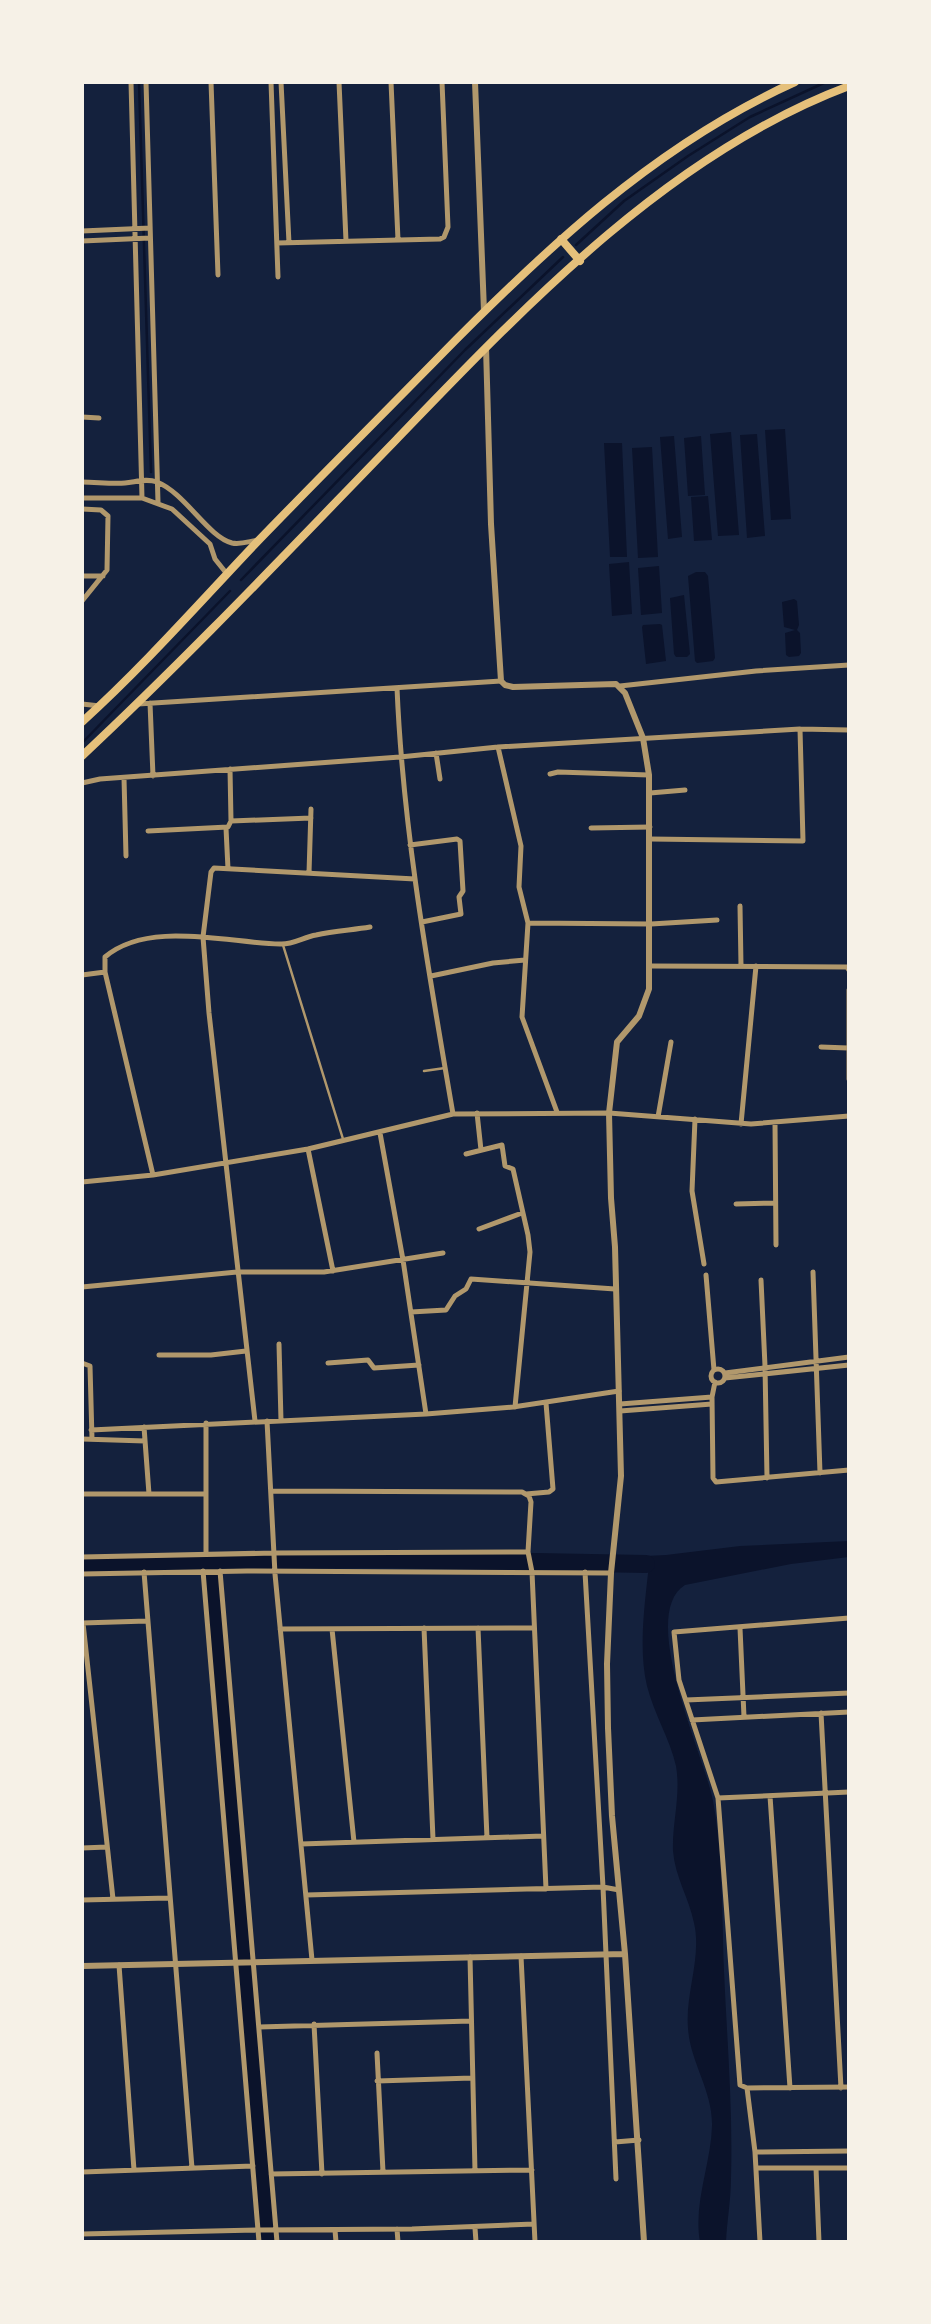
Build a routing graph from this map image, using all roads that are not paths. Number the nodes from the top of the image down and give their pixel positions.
1 (131, 82) edge
2 (146, 82) edge
3 (211, 82) edge
4 (271, 82) edge
5 (281, 82) edge
6 (339, 82) edge
7 (391, 82) edge
8 (442, 82) edge
9 (475, 82) edge
10 (795, 82) edge
11 (849, 86) edge
12 (137, 228) junction
13 (148, 228) junction
14 (82, 231) edge
15 (148, 238) junction
16 (138, 239) junction
17 (561, 239) junction
18 (398, 240) junction
19 (82, 241) edge
20 (346, 241) junction
21 (277, 243) junction
22 (289, 243) junction
23 (580, 261) junction
24 (218, 275) dead end
25 (278, 276) dead end
26 (484, 311) junction
27 (486, 346) junction
28 (82, 417) edge
29 (99, 418) dead end
30 (143, 480) junction
31 (82, 482) edge
32 (158, 482) junction
33 (82, 498) edge
34 (142, 498) junction
35 (158, 502) junction
36 (82, 509) edge
37 (218, 536) junction
38 (259, 540) junction
39 (210, 544) junction
40 (227, 574) junction
41 (82, 576) edge
42 (103, 576) junction
43 (82, 601) edge
44 (849, 665) edge
45 (497, 682) junction
46 (620, 686) junction
47 (397, 688) junction
48 (82, 704) edge
49 (138, 704) junction
50 (150, 704) junction
51 (100, 706) junction
52 (82, 722) edge
53 (800, 729) junction
54 (849, 730) edge
55 (643, 738) junction
56 (498, 747) junction
57 (436, 753) junction
58 (82, 756) edge
59 (396, 757) junction
60 (230, 769) junction
61 (550, 774) dead end
62 (649, 775) junction
63 (153, 776) junction
64 (124, 778) junction
65 (440, 779) dead end
66 (82, 783) edge
67 (685, 790) dead end
68 (650, 793) junction
69 (311, 808) dead end
70 (311, 818) junction
71 (231, 821) junction
72 (650, 827) junction
73 (226, 828) junction
74 (591, 828) dead end
75 (148, 831) dead end
76 (650, 839) junction
77 (410, 845) junction
78 (126, 856) dead end
79 (228, 869) junction
80 (309, 873) junction
81 (415, 879) junction
82 (740, 906) dead end
83 (717, 920) dead end
84 (422, 922) junction
85 (528, 923) junction
86 (650, 924) junction
87 (370, 927) dead end
88 (203, 937) junction
89 (283, 945) junction
90 (525, 960) junction
91 (650, 966) junction
92 (741, 967) junction
93 (756, 967) junction
94 (848, 968) edge
95 (106, 972) junction
96 (82, 975) edge
97 (431, 975) junction
98 (849, 989) edge
99 (671, 1042) dead end
100 (821, 1047) dead end
101 (848, 1048) edge
102 (445, 1068) junction
103 (424, 1071) dead end
104 (849, 1079) edge
105 (554, 1112) junction
106 (477, 1113) junction
107 (609, 1113) junction
108 (453, 1114) junction
109 (849, 1116) edge
110 (658, 1117) junction
111 (695, 1119) junction
112 (775, 1123) junction
113 (741, 1124) junction
114 (380, 1133) junction
115 (344, 1142) junction
116 (308, 1149) junction
117 (481, 1150) junction
118 (466, 1154) dead end
119 (224, 1163) junction
120 (153, 1175) junction
121 (83, 1182) edge
122 (82, 1189) edge
123 (774, 1203) junction
124 (736, 1205) dead end
125 (522, 1213) junction
126 (479, 1230) dead end
127 (776, 1245) dead end
128 (443, 1253) dead end
129 (404, 1261) junction
130 (704, 1264) dead end
131 (332, 1271) junction
132 (236, 1272) junction
133 (813, 1272) dead end
134 (706, 1275) dead end
135 (761, 1280) dead end
136 (529, 1283) junction
137 (82, 1287) edge
138 (615, 1289) junction
139 (411, 1312) junction
140 (279, 1344) dead end
141 (246, 1351) junction
142 (159, 1356) dead end
143 (849, 1357) edge
144 (817, 1361) junction
145 (82, 1363) edge
146 (328, 1363) dead end
147 (419, 1365) junction
148 (849, 1365) edge
149 (765, 1366) junction
150 (817, 1368) junction
151 (714, 1370) junction
152 (766, 1374) junction
153 (725, 1376) junction
154 (715, 1382) junction
155 (619, 1391) junction
156 (712, 1400) junction
157 (546, 1403) junction
158 (515, 1407) junction
159 (620, 1408) junction
160 (426, 1415) junction
161 (254, 1421) junction
162 (267, 1421) junction
163 (281, 1421) junction
164 (206, 1423) junction
165 (144, 1427) junction
166 (92, 1430) junction
167 (82, 1439) edge
168 (92, 1439) junction
169 (145, 1441) junction
170 (849, 1470) edge
171 (820, 1473) junction
172 (767, 1478) junction
173 (271, 1491) junction
174 (524, 1493) junction
175 (82, 1494) edge
176 (149, 1494) junction
177 (204, 1494) junction
178 (206, 1554) junction
179 (528, 1554) junction
180 (274, 1555) junction
181 (82, 1558) edge
182 (275, 1569) junction
183 (531, 1569) junction
184 (611, 1569) junction
185 (204, 1571) junction
186 (218, 1571) junction
187 (144, 1572) junction
188 (586, 1572) junction
189 (82, 1574) edge
190 (849, 1618) edge
191 (146, 1621) junction
192 (83, 1623) edge
193 (424, 1628) junction
194 (478, 1628) junction
195 (534, 1628) junction
196 (740, 1628) junction
197 (281, 1629) junction
198 (332, 1629) junction
199 (849, 1693) edge
200 (743, 1698) junction
201 (686, 1700) junction
202 (849, 1712) edge
203 (821, 1713) junction
204 (744, 1717) junction
205 (692, 1720) junction
206 (849, 1792) edge
207 (826, 1793) junction
208 (770, 1796) junction
209 (718, 1798) junction
210 (543, 1836) junction
211 (488, 1838) junction
212 (433, 1839) junction
213 (354, 1842) junction
214 (301, 1844) junction
215 (107, 1847) junction
216 (82, 1848) edge
217 (603, 1887) junction
218 (546, 1889) junction
219 (619, 1889) junction
220 (306, 1895) junction
221 (169, 1898) junction
222 (113, 1899) junction
223 (82, 1900) edge
224 (605, 1954) junction
225 (625, 1954) junction
226 (521, 1956) junction
227 (470, 1957) junction
228 (312, 1960) junction
229 (252, 1961) junction
230 (176, 1962) junction
231 (237, 1962) junction
232 (119, 1965) junction
233 (82, 1966) edge
234 (471, 2021) junction
235 (314, 2024) junction
236 (259, 2027) junction
237 (377, 2053) dead end
238 (472, 2078) junction
239 (377, 2081) junction
240 (849, 2087) edge
241 (747, 2088) junction
242 (790, 2088) junction
243 (841, 2088) junction
244 (639, 2140) junction
245 (615, 2142) junction
246 (849, 2151) edge
247 (755, 2152) junction
248 (253, 2166) junction
249 (192, 2168) junction
250 (756, 2168) junction
251 (816, 2168) junction
252 (849, 2168) edge
253 (134, 2170) junction
254 (532, 2170) junction
255 (475, 2171) junction
256 (82, 2172) edge
257 (383, 2172) junction
258 (271, 2174) junction
259 (322, 2174) junction
260 (616, 2179) dead end
261 (534, 2224) junction
262 (475, 2228) junction
263 (397, 2229) junction
264 (260, 2230) junction
265 (274, 2230) junction
266 (335, 2230) junction
267 (82, 2234) edge
268 (259, 2242) edge
269 (277, 2242) edge
270 (336, 2242) edge
271 (398, 2242) edge
272 (476, 2242) edge
273 (535, 2242) edge
274 (644, 2242) edge
275 (760, 2242) edge
276 (818, 2242) edge

1 - 12 street
2 - 13 street
3 - 24 street
4 - 21 street
5 - 22 street
6 - 20 street
7 - 18 street
8 - 18 street
9 - 26 street
10 - 17 main road
11 - 23 main road
12 - 13 street
12 - 14 street
12 - 16 street
13 - 15 street
15 - 16 street
15 - 32 street
16 - 19 street
16 - 30 street
17 - 23 main road
17 - 26 main road
18 - 20 street
20 - 22 street
21 - 22 street
21 - 25 street
23 - 27 main road
26 - 38 main road
27 - 45 street
27 - 49 main road
28 - 29 street
30 - 31 street
30 - 32 street
30 - 34 street
32 - 35 street
32 - 37 street
33 - 34 street
34 - 35 street
35 - 39 street
36 - 42 street
37 - 38 street
37 - 39 street
38 - 40 main road
39 - 40 street
40 - 51 main road
41 - 42 street
42 - 43 street
44 - 46 street
45 - 46 street
45 - 47 street
46 - 55 street
47 - 50 street
47 - 59 street
48 - 51 street
49 - 50 street
49 - 58 main road
50 - 63 street
51 - 52 main road
53 - 54 street
53 - 55 street
53 - 76 street
55 - 56 street
55 - 62 street
56 - 57 street
56 - 85 street
57 - 59 street
57 - 65 street
59 - 60 street
59 - 77 street
60 - 63 street
60 - 71 street
61 - 62 street
62 - 68 street
63 - 64 street
64 - 66 street
64 - 78 street
67 - 68 street
68 - 72 street
69 - 70 street
70 - 71 street
70 - 80 street
71 - 73 street
72 - 74 street
72 - 76 street
73 - 75 street
73 - 79 street
76 - 86 street
77 - 81 street
77 - 84 street
79 - 80 street
79 - 88 street
80 - 81 street
81 - 84 street
82 - 92 street
83 - 86 street
84 - 97 street
85 - 86 street
85 - 90 street
86 - 91 street
87 - 89 street
88 - 89 street
88 - 95 street
88 - 119 street
89 - 115 lane
90 - 97 street
90 - 105 street
91 - 92 street
91 - 107 street
92 - 93 street
93 - 94 street
93 - 113 street
95 - 96 street
95 - 120 street
97 - 102 street
98 - 101 street
99 - 110 street
100 - 101 street
101 - 104 street
102 - 103 lane
102 - 108 street
105 - 106 street
105 - 107 street
106 - 108 street
106 - 117 street
107 - 110 street
107 - 138 street
108 - 114 street
109 - 112 street
110 - 111 street
111 - 113 street
111 - 130 street
112 - 113 street
112 - 123 street
114 - 115 street
114 - 129 street
115 - 116 street
116 - 119 street
116 - 131 street
117 - 118 street
117 - 125 street
119 - 120 street
119 - 132 street
120 - 121 street
121 - 122 street
123 - 124 street
123 - 127 street
125 - 126 street
125 - 136 street
128 - 129 street
129 - 131 street
129 - 139 street
131 - 132 street
132 - 137 street
132 - 141 street
133 - 144 street
134 - 151 street
135 - 149 street
136 - 138 street
136 - 139 street
136 - 158 street
138 - 155 street
139 - 147 street
140 - 163 street
141 - 142 street
141 - 161 street
143 - 144 street
144 - 149 street
144 - 150 street
145 - 166 street
146 - 147 street
147 - 160 street
148 - 150 street
149 - 152 street
149 - 153 street
150 - 152 street
150 - 171 street
151 - 153 street
151 - 154 street
152 - 153 street
152 - 172 street
153 - 154 street
154 - 156 street
155 - 157 street
155 - 159 street
156 - 159 street
156 - 172 street
157 - 158 street
157 - 174 street
158 - 160 street
159 - 184 street
160 - 163 street
161 - 162 street
161 - 164 street
162 - 163 street
162 - 173 street
164 - 165 street
164 - 177 street
165 - 166 street
165 - 169 street
166 - 168 street
167 - 168 street
168 - 169 street
169 - 176 street
170 - 171 street
171 - 172 street
173 - 174 street
173 - 180 street
174 - 179 street
175 - 176 street
176 - 177 street
177 - 178 street
178 - 180 street
178 - 181 street
179 - 180 street
179 - 183 street
180 - 182 street
182 - 183 street
182 - 186 street
182 - 197 street
183 - 188 street
183 - 195 street
184 - 188 street
184 - 219 street
185 - 186 street
185 - 187 street
185 - 231 street
186 - 229 street
187 - 189 street
187 - 191 street
188 - 217 street
190 - 196 street
191 - 192 street
191 - 221 street
192 - 215 street
193 - 194 street
193 - 198 street
193 - 212 street
194 - 195 street
194 - 211 street
195 - 210 street
196 - 200 street
196 - 201 street
197 - 198 street
197 - 214 street
198 - 213 street
199 - 200 street
200 - 201 street
200 - 204 street
201 - 205 street
202 - 203 street
203 - 204 street
203 - 207 street
204 - 205 street
205 - 209 street
206 - 207 street
207 - 208 street
207 - 243 street
208 - 209 street
208 - 242 street
209 - 241 street
210 - 211 street
210 - 218 street
211 - 212 street
212 - 213 street
213 - 214 street
214 - 220 street
215 - 216 street
215 - 222 street
217 - 218 street
217 - 219 street
217 - 224 street
218 - 220 street
219 - 225 street
220 - 228 street
221 - 222 street
221 - 230 street
222 - 223 street
224 - 225 street
224 - 226 street
224 - 245 street
225 - 244 street
226 - 227 street
226 - 254 street
227 - 228 street
227 - 234 street
228 - 229 street
229 - 231 street
229 - 236 street
230 - 231 street
230 - 232 street
230 - 249 street
231 - 248 street
232 - 233 street
232 - 253 street
234 - 235 street
234 - 238 street
235 - 236 street
235 - 259 street
236 - 258 street
237 - 239 street
238 - 239 street
238 - 255 street
239 - 257 street
240 - 243 street
241 - 242 street
241 - 247 street
242 - 243 street
244 - 245 street
244 - 274 street
245 - 260 street
246 - 247 street
247 - 250 street
248 - 249 street
248 - 264 street
249 - 253 street
250 - 251 street
250 - 275 street
251 - 252 street
251 - 276 street
253 - 256 street
254 - 255 street
254 - 261 street
255 - 257 street
257 - 259 street
258 - 259 street
258 - 265 street
261 - 262 street
261 - 273 street
262 - 263 street
262 - 272 street
263 - 266 street
263 - 271 street
264 - 265 street
264 - 267 street
264 - 268 street
265 - 266 street
265 - 269 street
266 - 270 street

